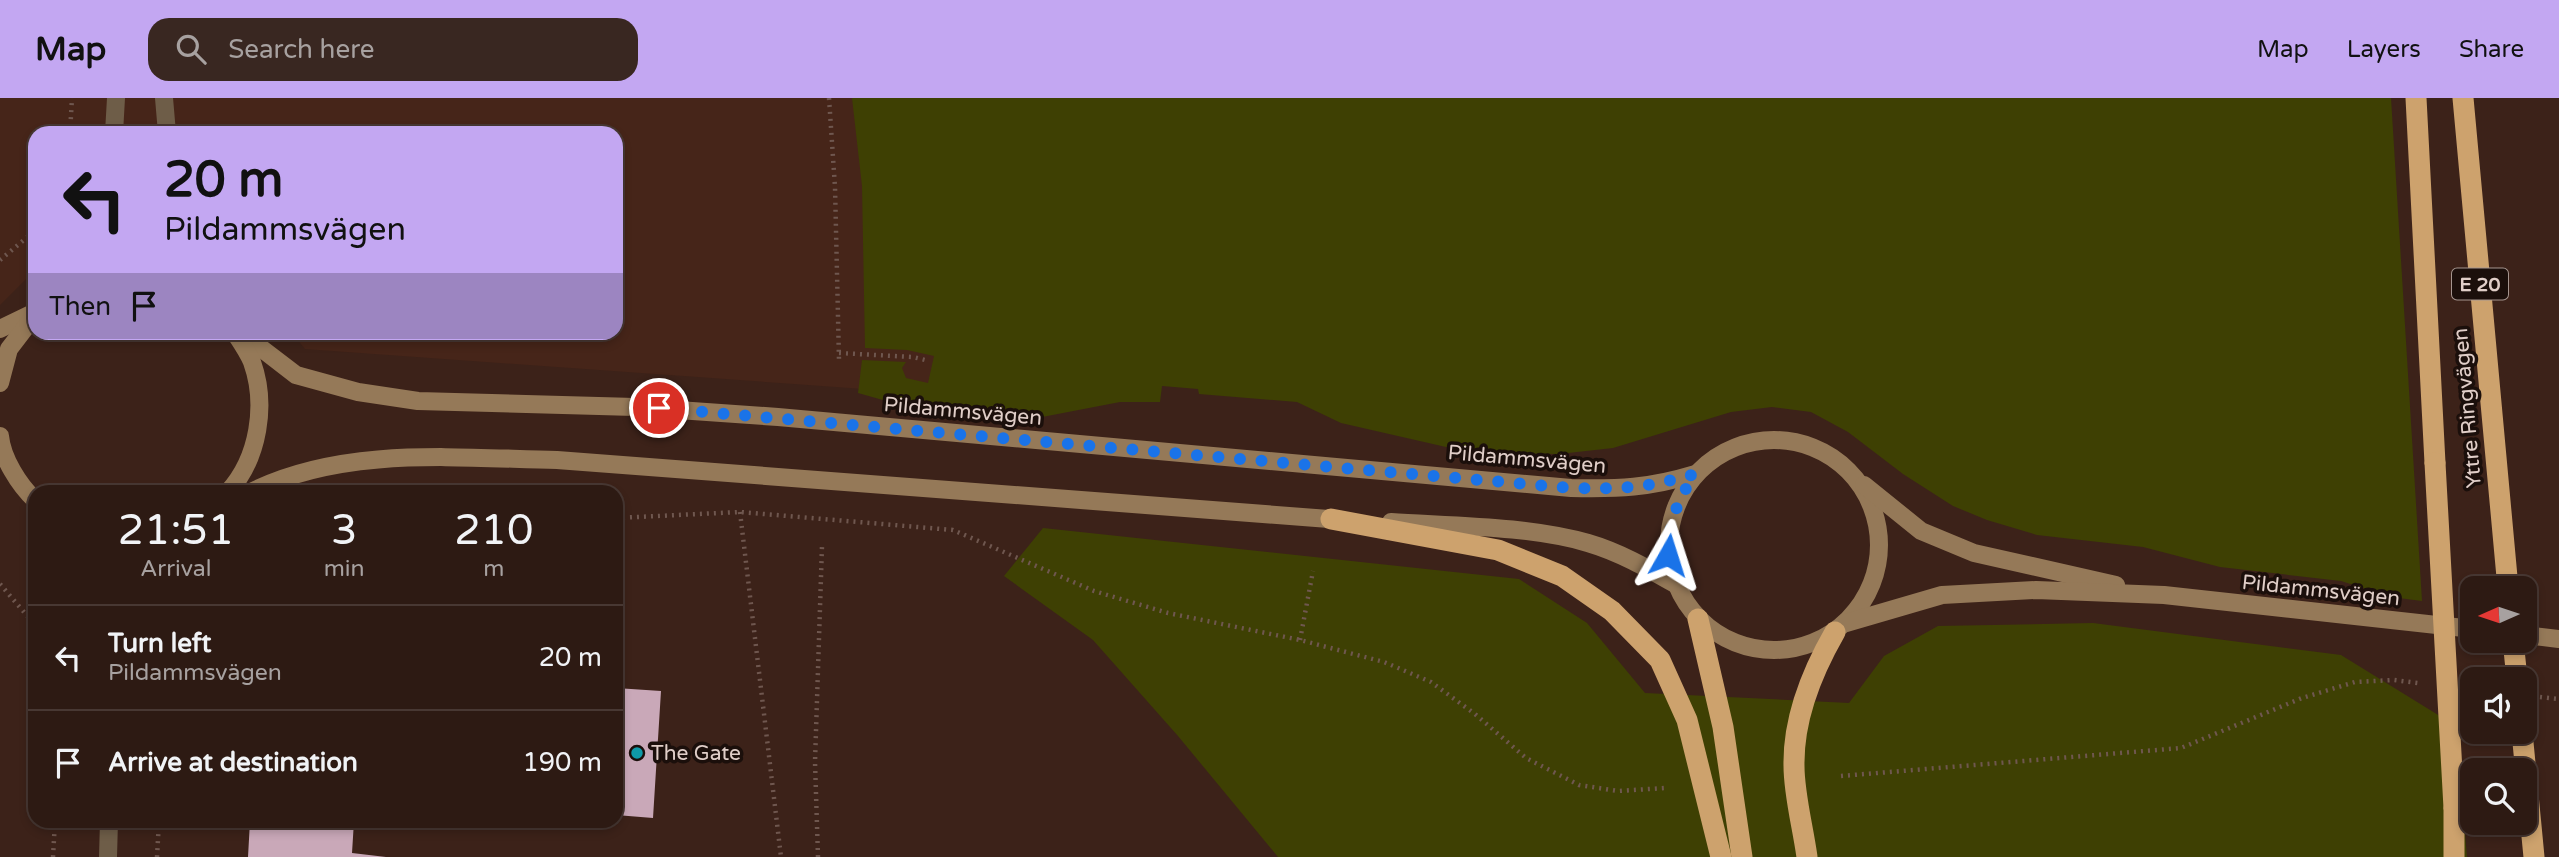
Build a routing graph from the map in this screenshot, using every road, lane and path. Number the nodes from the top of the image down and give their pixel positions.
1 (72, 98) edge
2 (116, 98) edge
3 (164, 98) edge
4 (829, 98) edge
5 (2416, 98) edge
6 (2463, 98) edge
7 (70, 126) edge
8 (114, 126) edge
9 (166, 126) edge
10 (28, 237) edge
11 (0, 260) edge
12 (28, 317) edge
13 (28, 323) edge
14 (0, 329) edge
15 (241, 340) edge
16 (248, 340) edge
17 (839, 353) junction
18 (839, 360) dead end
19 (929, 360) dead end
20 (0, 383) edge
21 (0, 436) edge
22 (0, 471) edge
23 (1695, 474) junction
24 (1855, 478) junction
25 (234, 485) edge
26 (264, 485) edge
27 (28, 492) edge
28 (28, 493) edge
29 (740, 512) junction
30 (623, 518) edge
31 (1331, 519) junction
32 (822, 546) dead end
33 (1313, 571) dead end
34 (2507, 576) edge
35 (0, 584) edge
36 (1675, 584) junction
37 (2164, 595) junction
38 (28, 617) edge
39 (1698, 619) junction
40 (1840, 627) junction
41 (2460, 628) edge
42 (2538, 637) edge
43 (2559, 639) edge
44 (1300, 640) junction
45 (2431, 685) dead end
46 (2523, 744) edge
47 (1841, 776) dead end
48 (1665, 788) dead end
49 (55, 828) edge
50 (109, 828) edge
51 (159, 828) edge
52 (53, 857) edge
53 (108, 857) edge
54 (157, 857) edge
55 (781, 857) edge
56 (818, 857) edge
57 (1721, 857) edge
58 (1742, 857) edge
59 (1807, 857) edge
60 (2454, 857) edge
61 (2534, 857) edge

1 - 7 path
2 - 8 street
3 - 9 street
4 - 17 path
5 - 60 highway, bridge
6 - 34 highway, Yttre Ringvägen / E 20
10 - 11 path
12 - 14 main road
13 - 20 main road
15 - 25 main road, Pildammsvägen
16 - 23 main road, Pildammsvägen
17 - 18 path
17 - 19 path
21 - 27 main road
22 - 28 main road
23 - 24 main road, Pildammsvägen
23 - 36 main road, Pildammsvägen
24 - 37 main road, Pildammsvägen
24 - 40 main road, Pildammsvägen
26 - 31 main road, Pildammsvägen
29 - 30 path
29 - 44 path
29 - 55 path
31 - 36 main road, Pildammsvägen
31 - 57 highway
32 - 56 path
33 - 44 path
35 - 38 path
36 - 39 main road, Pildammsvägen
37 - 40 main road, Pildammsvägen
37 - 41 main road, Pildammsvägen
39 - 40 main road, Pildammsvägen
39 - 58 highway
40 - 59 highway
42 - 43 main road
44 - 48 path
45 - 47 path
46 - 61 highway
49 - 52 path
50 - 53 street
51 - 54 path

